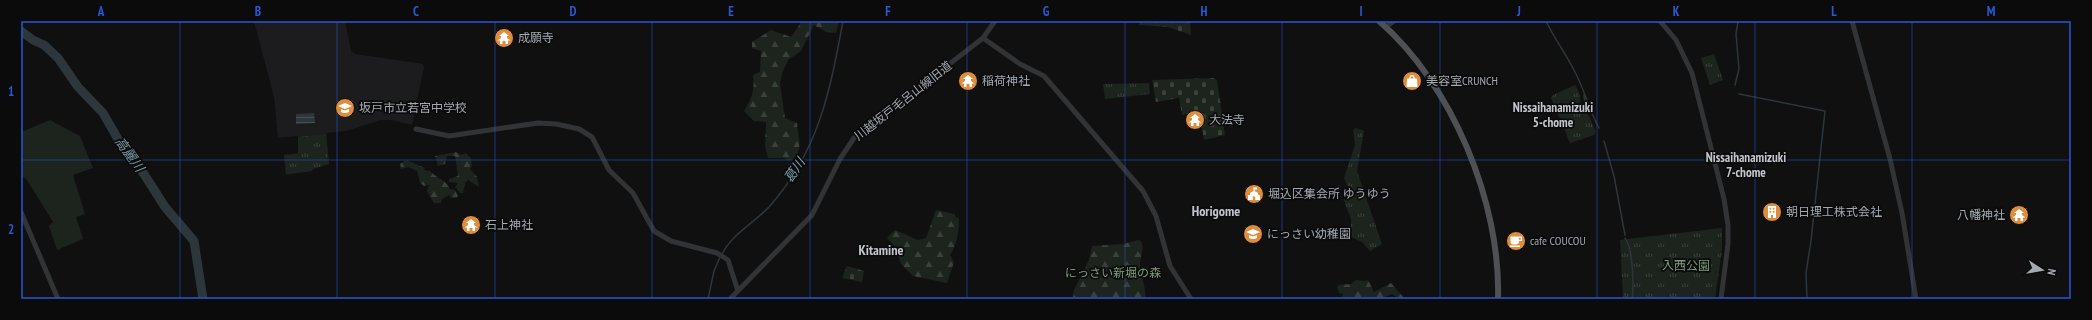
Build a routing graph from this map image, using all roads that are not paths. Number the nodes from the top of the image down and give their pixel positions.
1 (995, 21) edge
2 (1379, 21) edge
3 (1394, 21) edge
4 (1660, 21) edge
5 (1852, 21) edge
6 (1386, 27) junction
7 (983, 38) junction
8 (416, 130) dead end
9 (21, 212) edge
10 (738, 291) junction
11 (58, 299) edge
12 (730, 299) edge
13 (1191, 299) edge
14 (1498, 299) edge
15 (1721, 299) edge
16 (1916, 299) edge

1 - 7 street, 川越坂戸毛呂山線旧道
2 - 6 main road
3 - 6 street
4 - 15 street
5 - 16 street
6 - 14 main road
7 - 10 street, 川越坂戸毛呂山線旧道
7 - 13 street
8 - 10 street
9 - 11 street
10 - 12 street, 川越坂戸毛呂山線旧道

